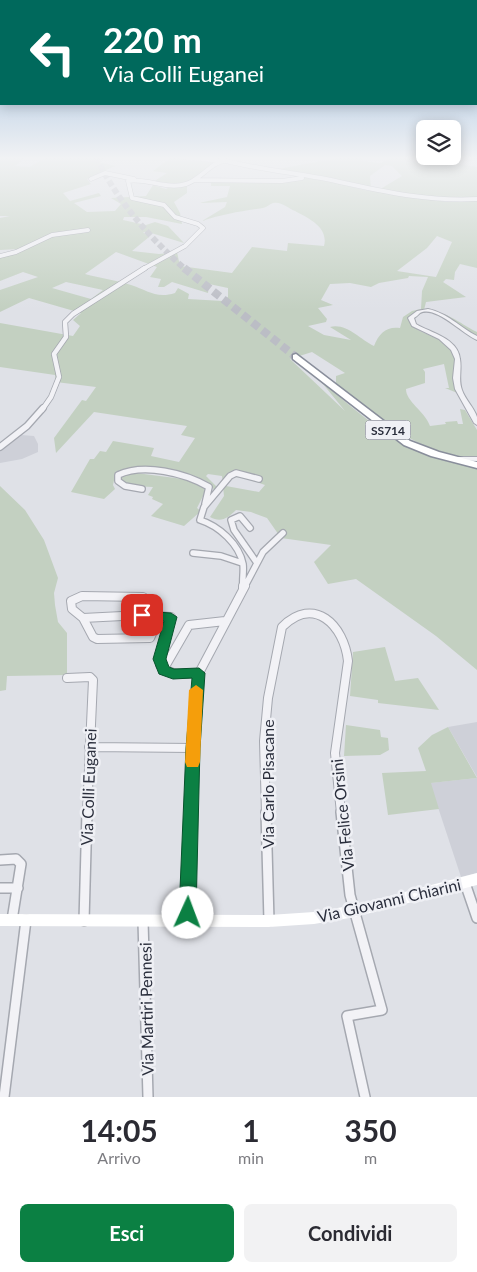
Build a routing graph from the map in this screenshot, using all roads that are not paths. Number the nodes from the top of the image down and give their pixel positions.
1 (167, 208) edge
2 (88, 230) dead end
3 (0, 256) edge
4 (477, 338) edge
5 (296, 357) tunnel mouth
6 (477, 423) edge
7 (0, 447) edge
8 (453, 459) junction
9 (477, 459) edge
10 (477, 464) edge
11 (259, 479) dead end
12 (142, 489) dead end
13 (204, 507) junction
14 (250, 528) dead end
15 (283, 533) dead end
16 (193, 553) dead end
17 (242, 563) junction
18 (257, 563) junction
19 (243, 589) junction
20 (142, 615) junction
21 (316, 615) joint
22 (160, 616) junction
23 (82, 618) junction
24 (225, 621) junction
25 (163, 670) junction
26 (199, 673) junction
27 (67, 678) dead end
28 (89, 747) junction
29 (193, 748) junction
30 (0, 860) edge
31 (471, 881) edge
32 (0, 888) edge
33 (18, 888) junction
34 (355, 911) junction
35 (477, 918) edge
36 (6, 920) edge
37 (26, 920) junction
38 (84, 921) junction
39 (144, 921) junction
40 (187, 922) junction
41 (269, 922) junction
42 (4, 1097) edge
43 (148, 1097) edge
44 (365, 1097) edge

1 - 7 street
2 - 3 street
4 - 6 street
5 - 8 highway, SS714
8 - 9 street
8 - 10 highway, SS714
11 - 13 street
12 - 13 street
13 - 17 street
14 - 18 street
15 - 18 street
16 - 17 street
17 - 19 street
18 - 19 street
19 - 24 street
20 - 22 street
20 - 23 street
20 - 23 street
21 - 34 street, Via Felice Orsini
21 - 41 street, Via Carlo Pisacane
22 - 23 street
22 - 25 street
24 - 25 street
24 - 26 street
25 - 26 street
26 - 29 street
27 - 28 street, Via Colli Euganei
28 - 29 street
28 - 38 street, Via Colli Euganei
29 - 40 street
30 - 33 street
31 - 34 main road, Via Giovanni Chiarini
31 - 35 street
32 - 33 street
33 - 36 street
34 - 41 main road, Via Giovanni Chiarini
34 - 44 street, Via Felice Orsini
36 - 37 main road, Via Giovanni Chiarini
37 - 38 main road, Via Giovanni Chiarini
37 - 42 street
38 - 39 main road, Via Giovanni Chiarini
39 - 40 main road, Via Giovanni Chiarini
39 - 43 street, Via Martiri Pennesi
40 - 41 main road, Via Giovanni Chiarini

